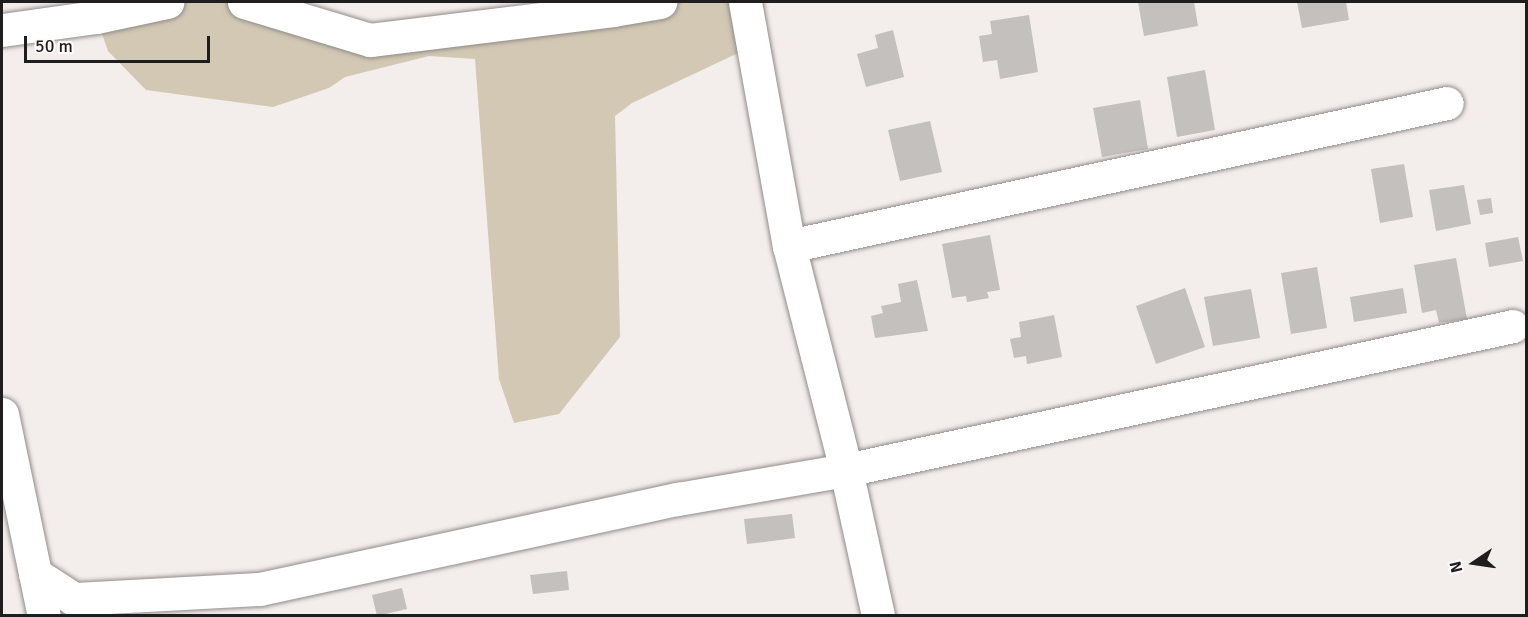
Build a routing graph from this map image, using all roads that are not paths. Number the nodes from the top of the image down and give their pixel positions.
1 (167, 2) edge
2 (244, 2) edge
3 (660, 2) edge
4 (745, 2) edge
5 (2, 30) edge
6 (1447, 103) dead end
7 (789, 246) junction
8 (1513, 326) dead end
9 (2, 414) edge
10 (846, 470) junction
11 (35, 574) junction
12 (44, 615) edge
13 (878, 615) edge

1 - 5 street
2 - 3 street
4 - 7 street
6 - 7 street
7 - 10 street
8 - 10 street
9 - 11 street
10 - 11 street
10 - 13 street
11 - 12 street

